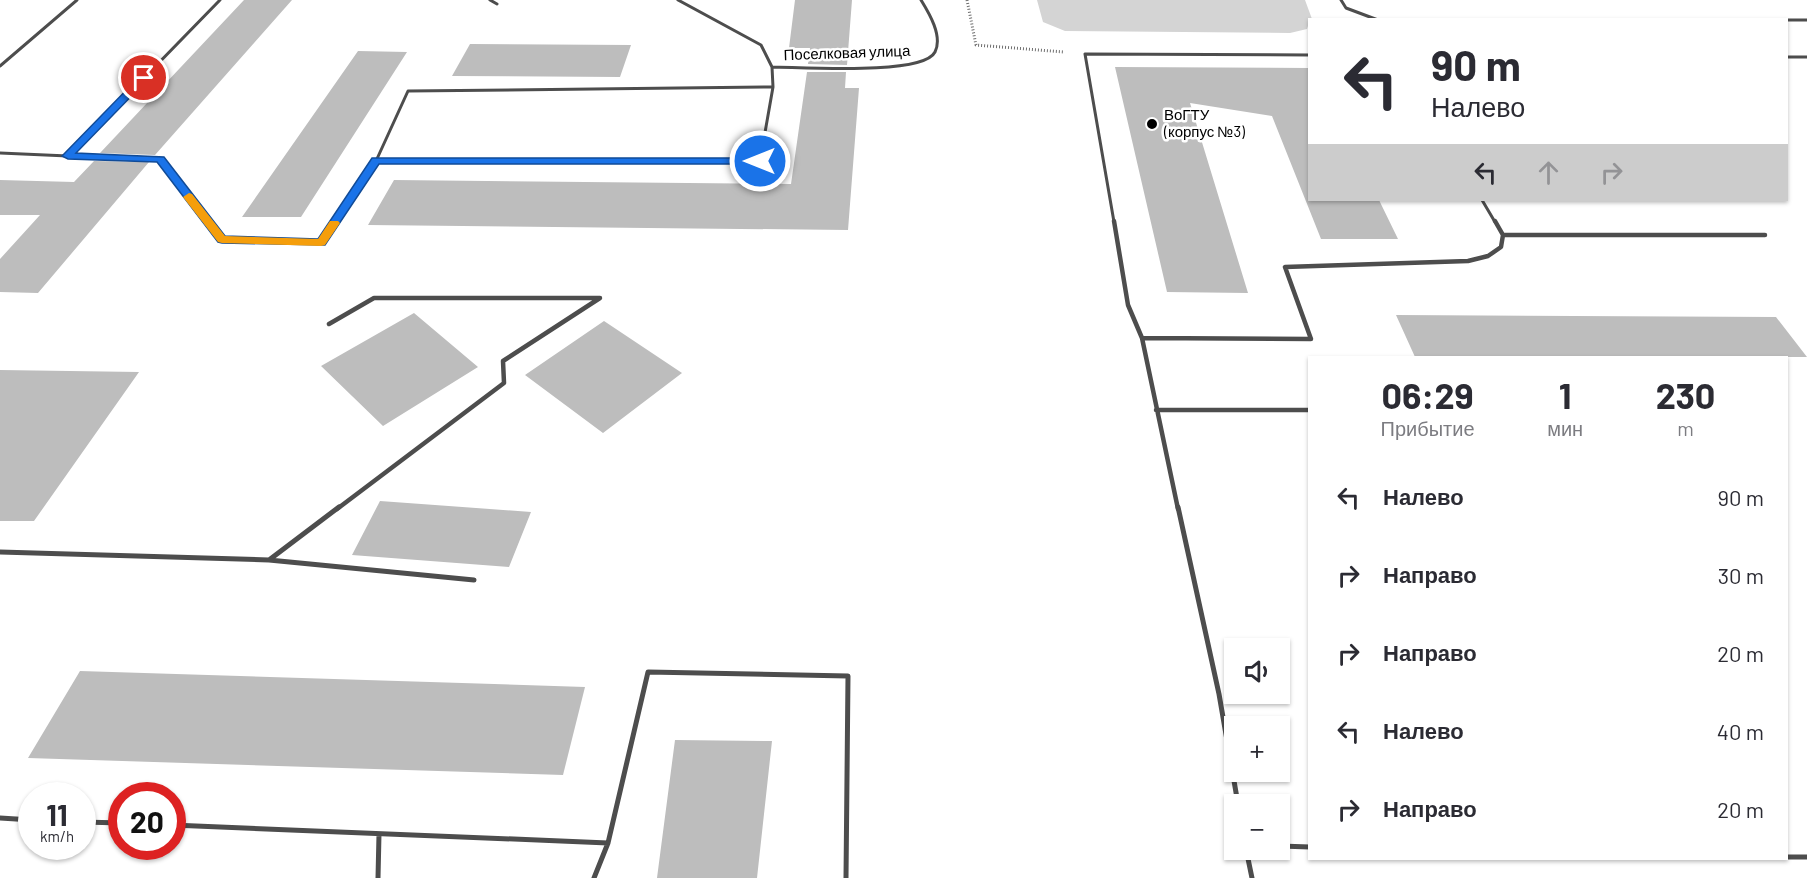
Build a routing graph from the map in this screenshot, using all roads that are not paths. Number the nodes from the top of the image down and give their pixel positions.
1 (77, 0) edge
2 (220, 0) edge
3 (490, 0) edge
4 (678, 0) edge
5 (921, 0) edge
6 (1341, 0) edge
7 (497, 4) dead end
8 (1373, 18) edge
9 (1788, 20) edge
10 (1807, 20) edge
11 (1308, 55) edge
12 (1788, 57) edge
13 (1807, 57) edge
14 (0, 66) edge
15 (772, 67) junction
16 (773, 87) junction
17 (0, 153) edge
18 (68, 156) junction
19 (376, 161) junction
20 (1483, 201) edge
21 (1503, 235) junction
22 (1765, 235) dead end
23 (329, 324) dead end
24 (1143, 338) junction
25 (1156, 410) junction
26 (1308, 410) edge
27 (0, 552) edge
28 (269, 560) junction
29 (474, 580) dead end
30 (1236, 794) edge
31 (0, 818) edge
32 (18, 819) edge
33 (186, 826) edge
34 (379, 834) junction
35 (608, 843) junction
36 (1290, 846) edge
37 (1308, 847) edge
38 (1788, 857) edge
39 (1807, 857) edge
40 (1248, 860) edge
41 (378, 878) edge
42 (594, 878) edge
43 (846, 878) edge
44 (1252, 878) edge

1 - 14 lane
2 - 18 lane
3 - 7 lane
4 - 15 lane
5 - 15 lane, Поселковая улица
6 - 8 lane
9 - 10 lane
11 - 24 lane
12 - 13 lane
15 - 16 lane
16 - 19 lane
16 - 19 lane
17 - 18 lane
18 - 19 lane
20 - 21 lane
21 - 22 lane
21 - 24 lane
23 - 28 lane
24 - 25 lane
25 - 26 lane
25 - 30 lane
27 - 28 lane
28 - 29 lane
31 - 32 lane
33 - 34 lane
34 - 35 lane
34 - 41 lane
35 - 42 lane
35 - 43 lane
36 - 37 lane
38 - 39 lane
40 - 44 lane

